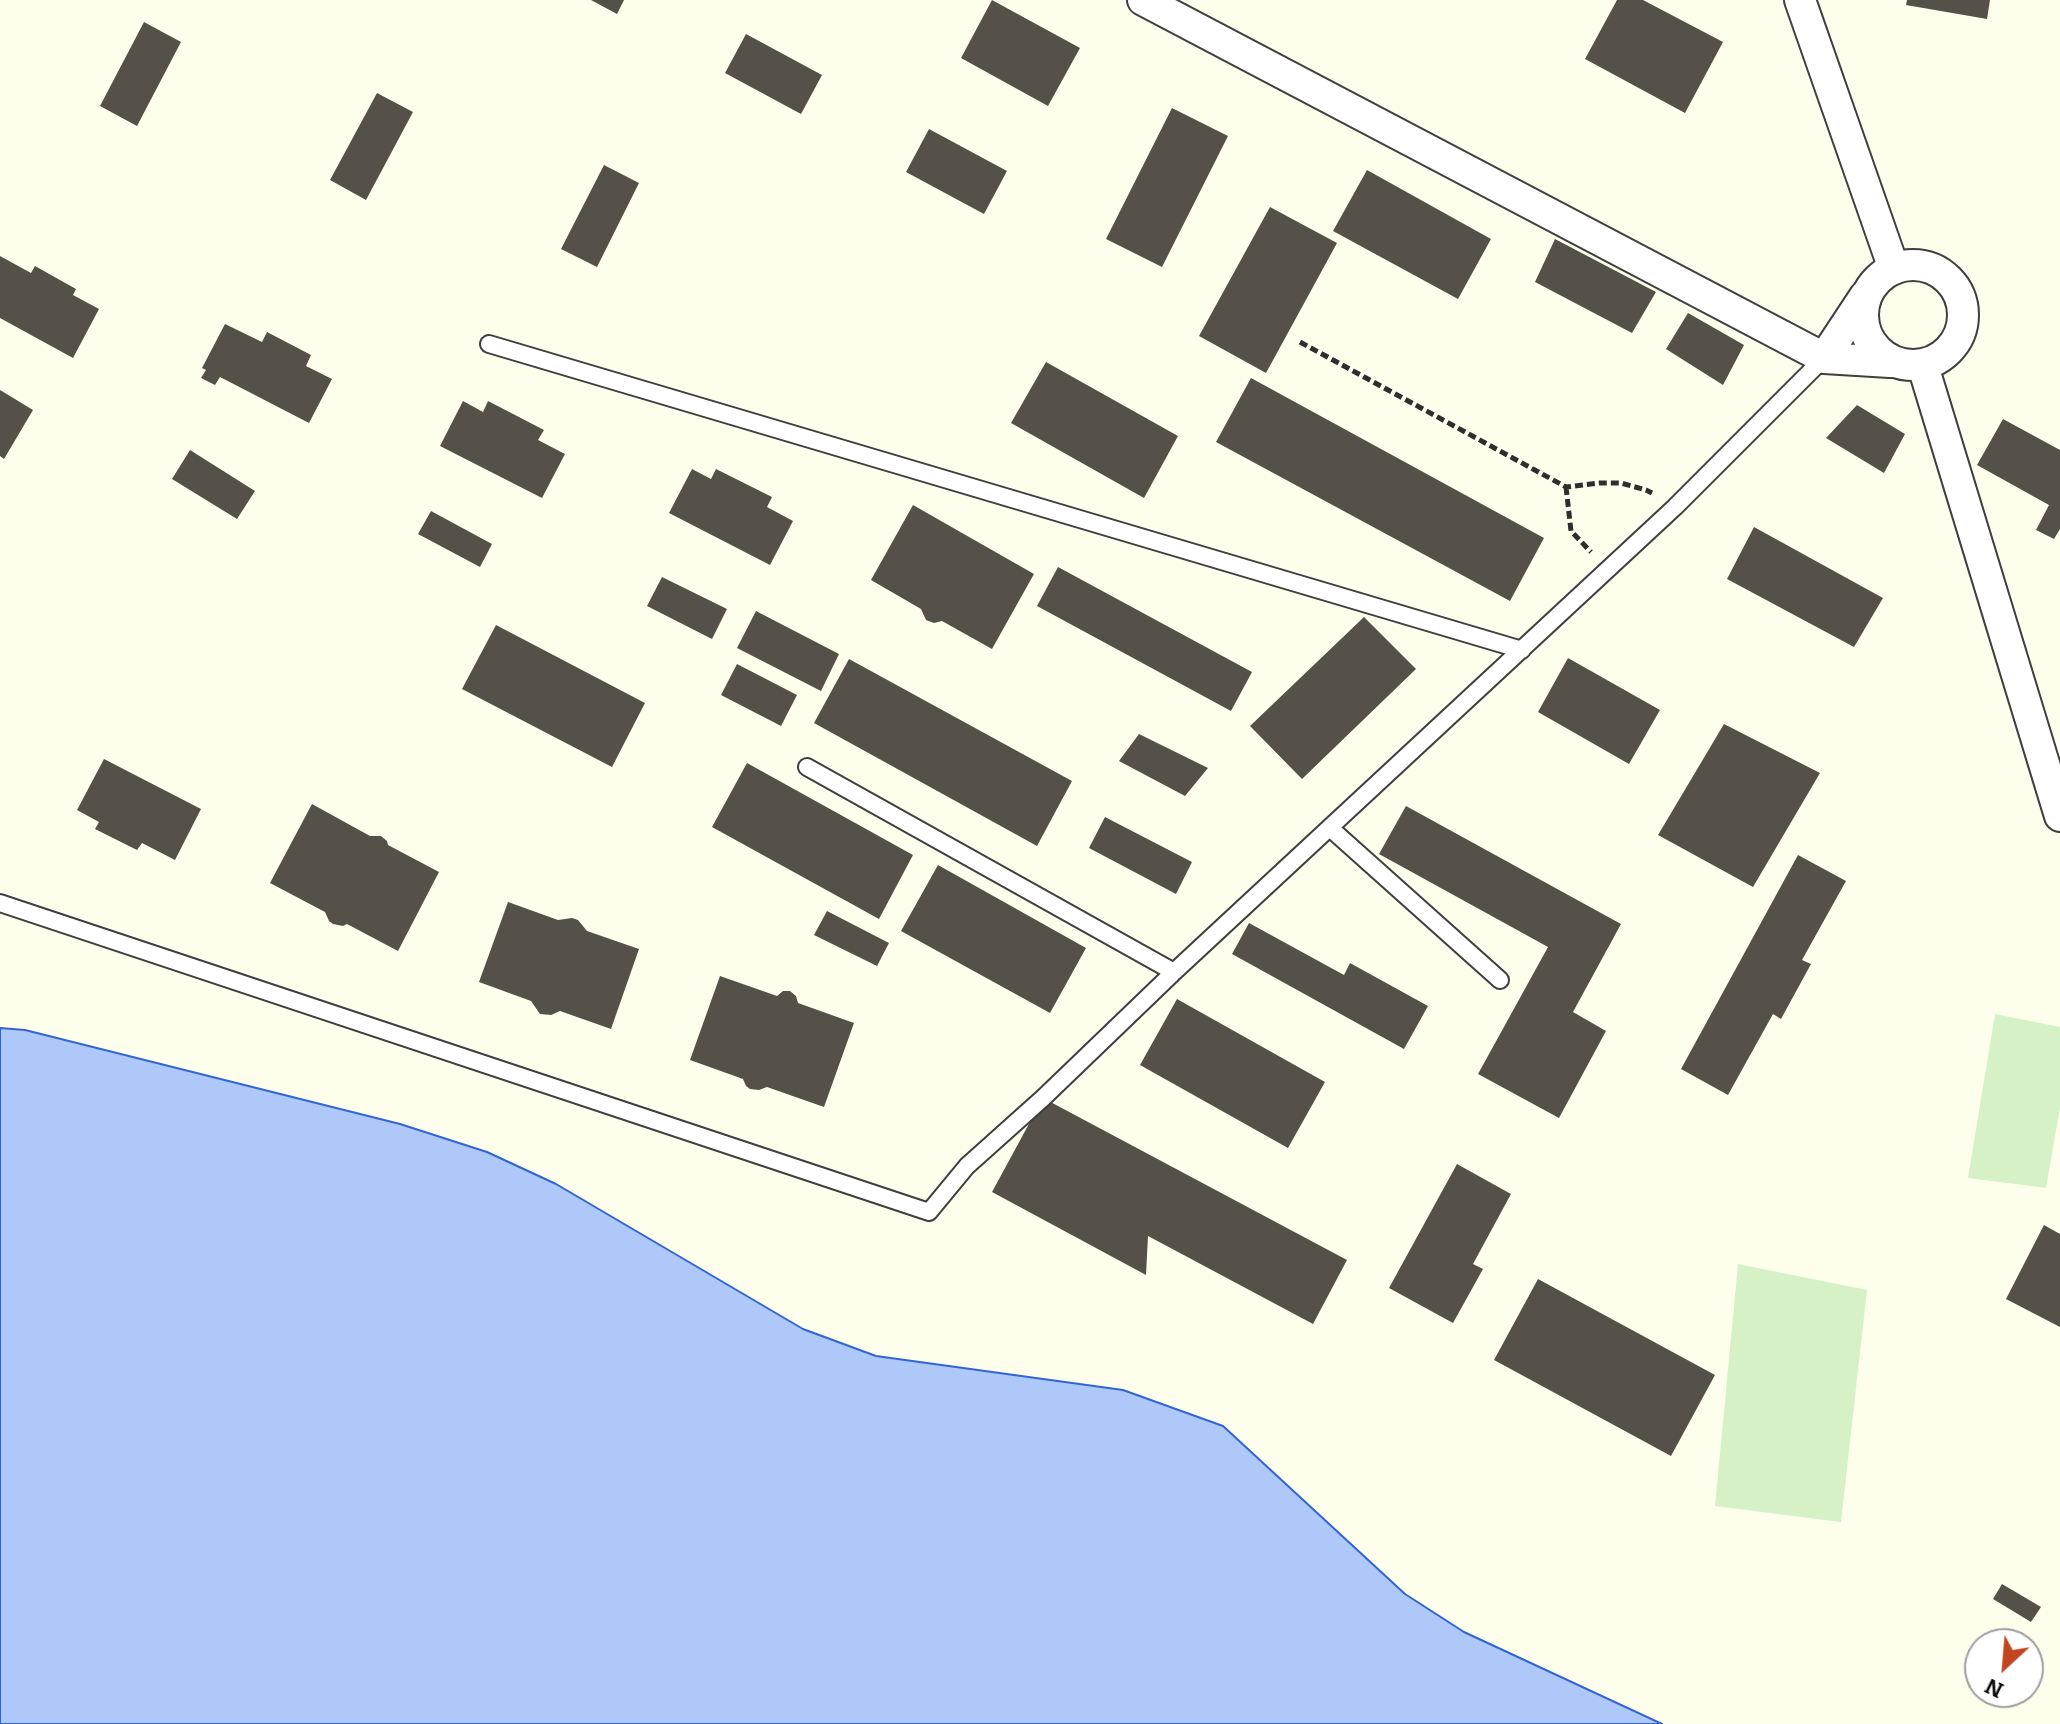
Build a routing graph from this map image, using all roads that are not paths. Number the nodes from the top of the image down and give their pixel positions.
1 (1143, 0) edge
2 (1800, 0) edge
3 (1894, 269) junction
4 (1866, 294) junction
5 (489, 344) dead end
6 (1824, 358) junction
7 (1890, 362) junction
8 (1923, 366) junction
9 (1522, 650) junction
10 (807, 767) dead end
11 (2060, 816) edge
12 (1330, 828) junction
13 (0, 903) edge
14 (1174, 972) junction
15 (1500, 980) dead end

1 - 6 street
2 - 3 street
3 - 4 street
3 - 8 street
4 - 6 street
4 - 7 street
5 - 9 lane
6 - 7 street
6 - 9 lane
7 - 8 street
8 - 11 street
9 - 12 lane
10 - 14 lane
12 - 14 lane
12 - 15 lane
13 - 14 lane

